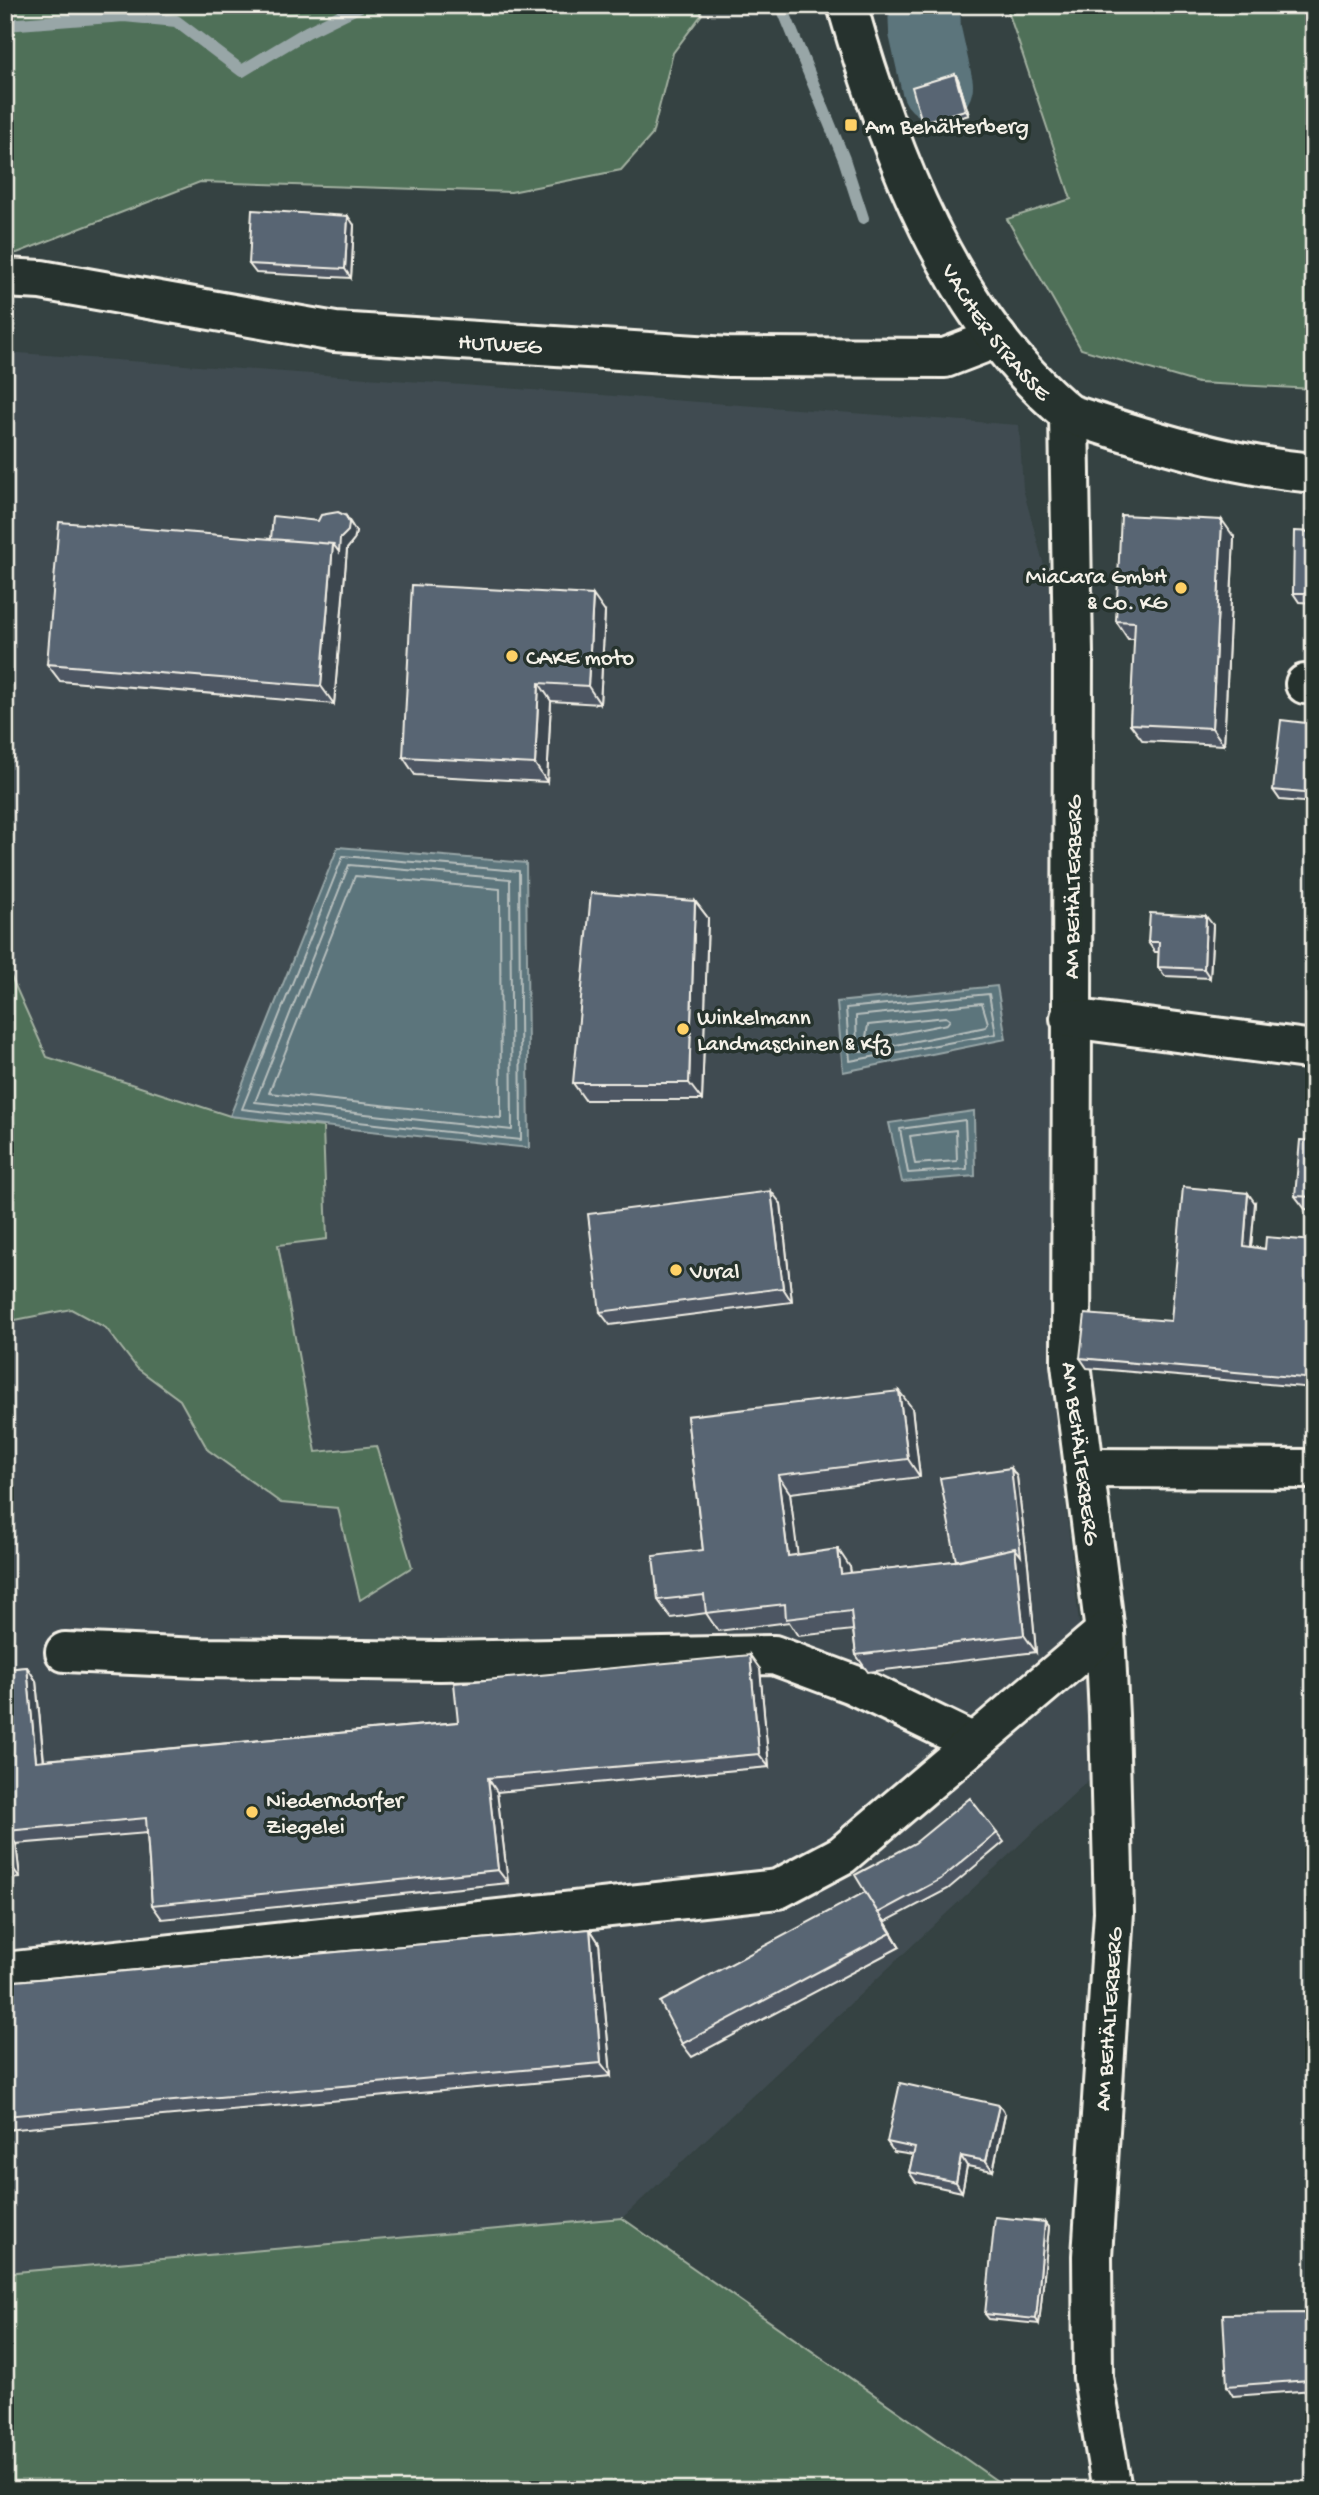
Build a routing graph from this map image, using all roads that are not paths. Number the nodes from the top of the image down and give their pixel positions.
1 (847, 5) edge
2 (5, 278) edge
3 (998, 338) junction
4 (1069, 414) junction
5 (1314, 473) edge
6 (1070, 1018) junction
7 (1314, 1050) edge
8 (1084, 1468) junction
9 (1314, 1469) edge
10 (1105, 1632) junction
11 (65, 1652) dead end
12 (974, 1743) junction
13 (5, 1972) edge
14 (1112, 2490) edge

1 - 3 street, VACHER STRASSE
2 - 3 street, HUTWEG
3 - 4 street, VACHER STRASSE
4 - 5 street, VACHER STRASSE
4 - 6 street, AM BEHÄLTERBERG
6 - 7 street
6 - 8 street, AM BEHÄLTERBERG
8 - 9 street
8 - 10 street, AM BEHÄLTERBERG
10 - 12 street
10 - 14 street, AM BEHÄLTERBERG
11 - 12 street
12 - 13 street

